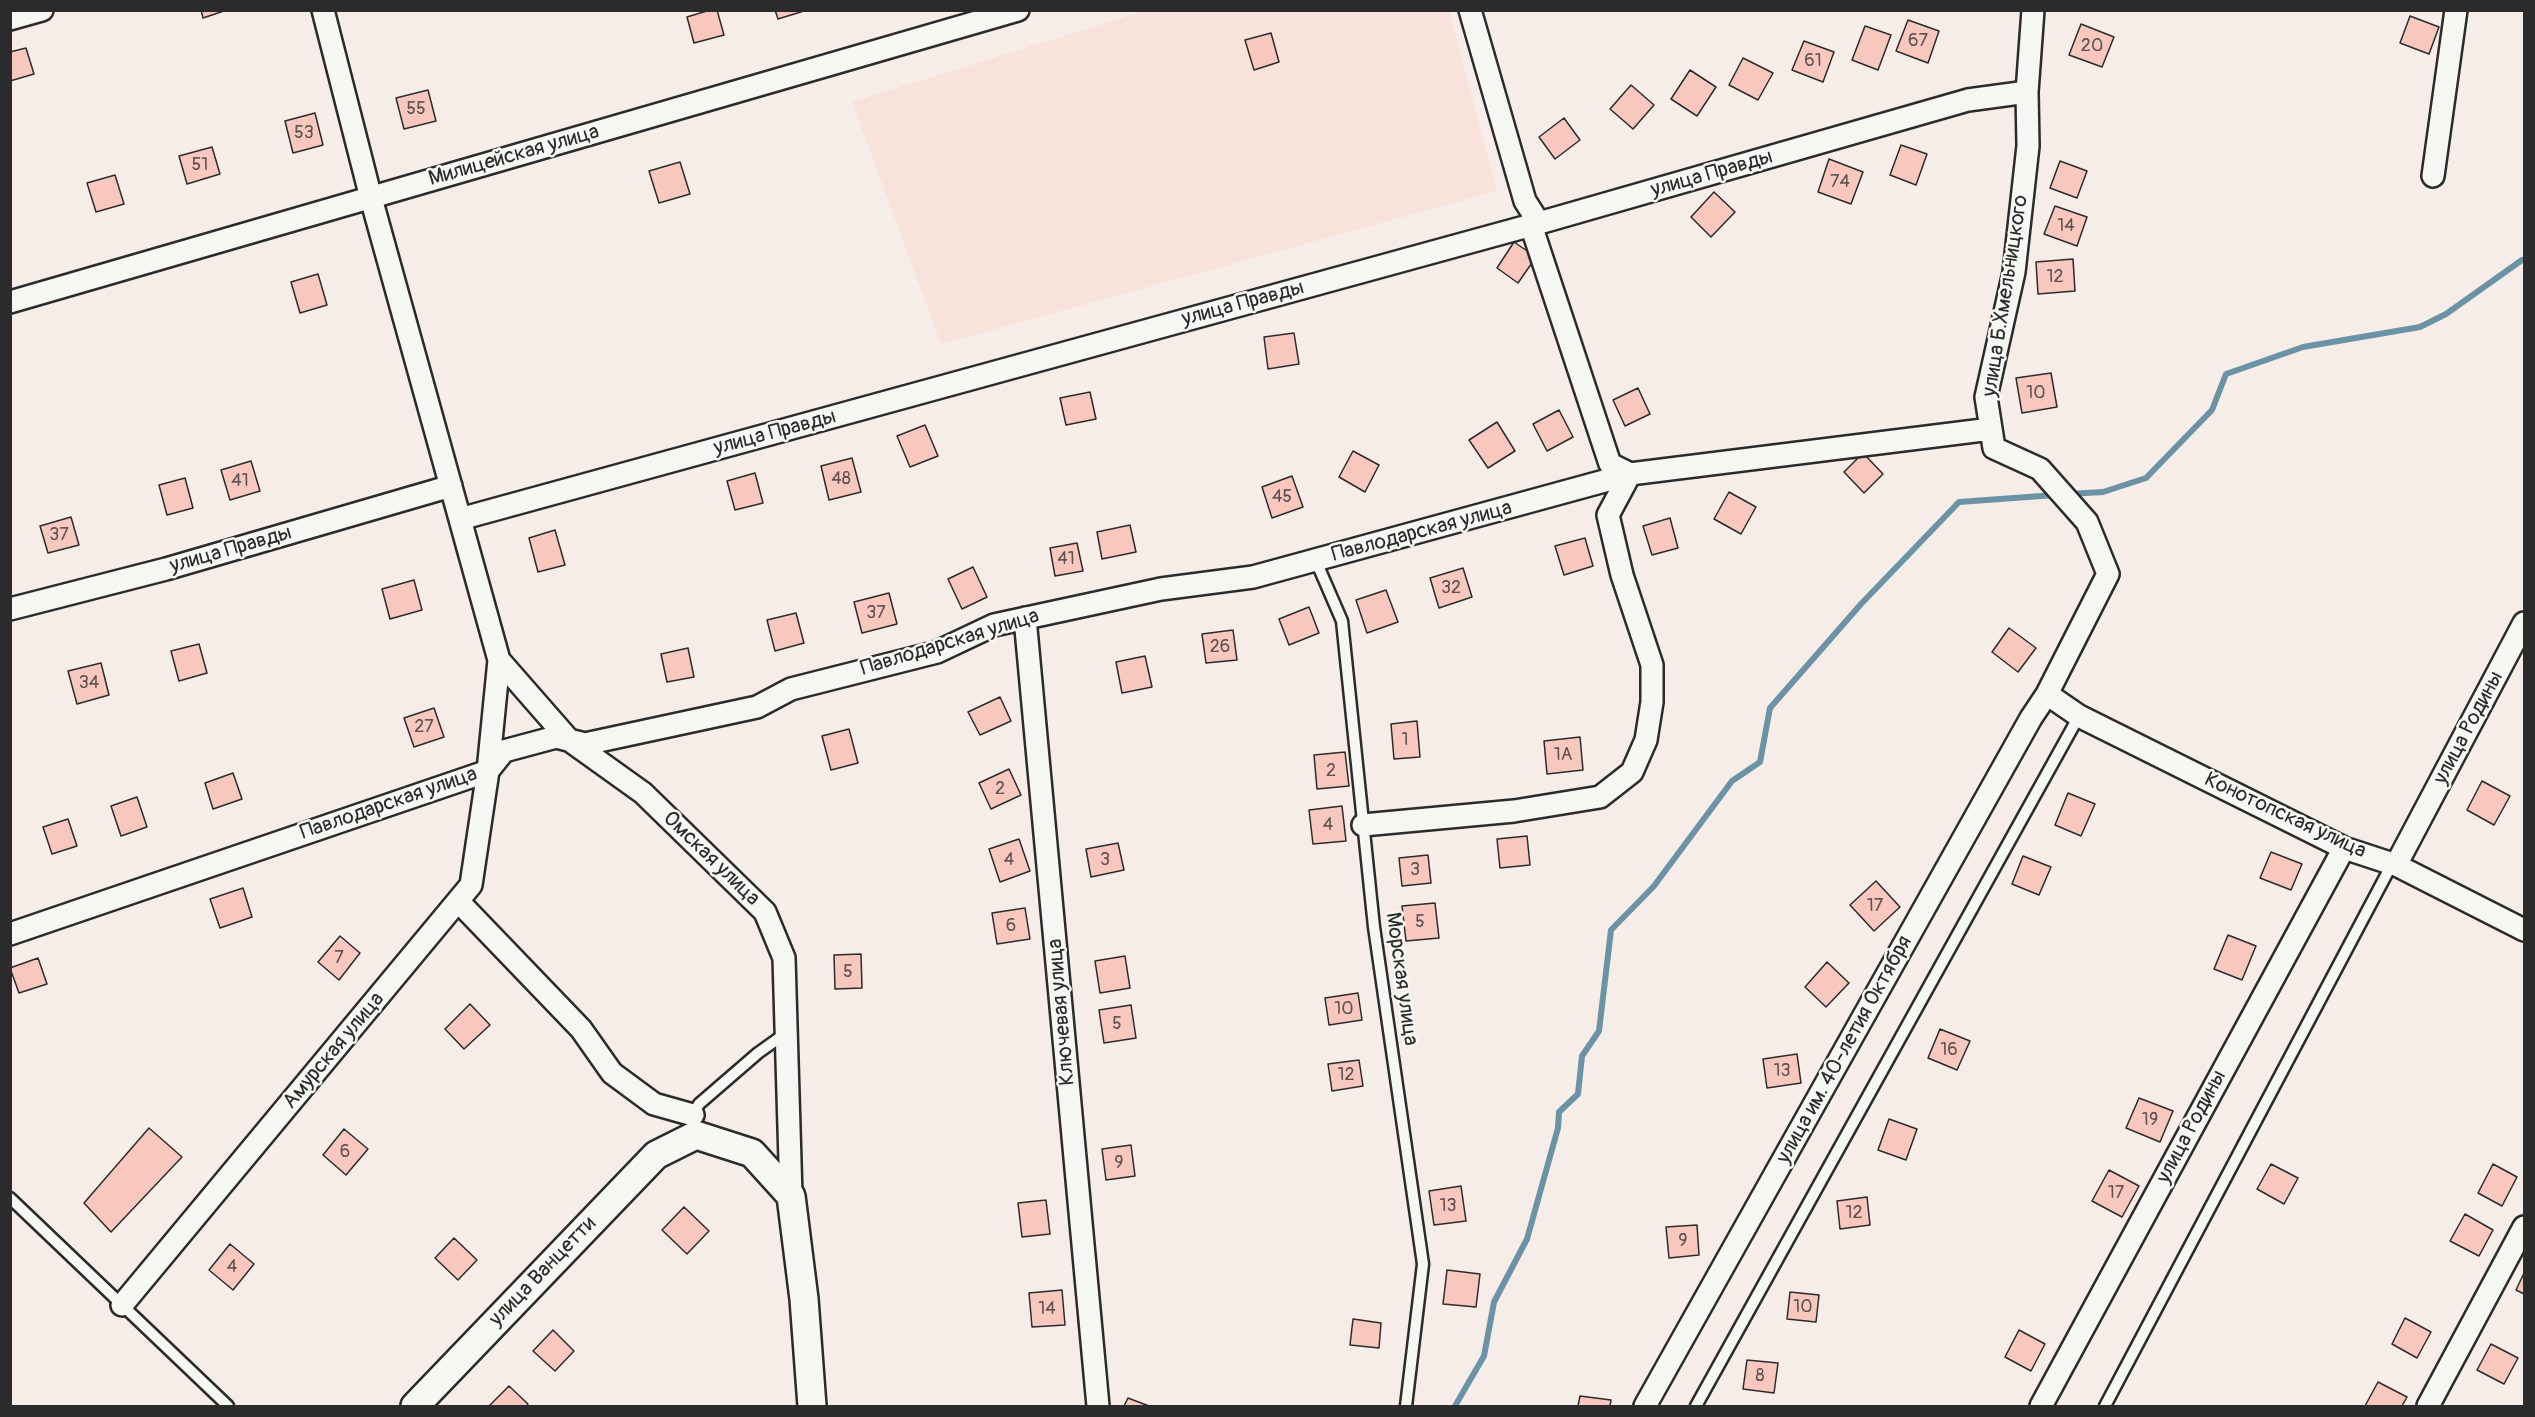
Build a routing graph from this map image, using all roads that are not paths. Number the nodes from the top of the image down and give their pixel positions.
1 (42, 10) edge
2 (323, 10) edge
3 (1018, 10) edge
4 (1470, 10) edge
5 (2033, 10) edge
6 (2456, 10) edge
7 (10, 20) edge
8 (2027, 92) junction
9 (2433, 176) dead end
10 (371, 198) junction
11 (1535, 224) junction
12 (10, 302) edge
13 (1991, 429) junction
14 (1629, 474) junction
15 (451, 486) junction
16 (460, 519) junction
17 (1316, 561) junction
18 (10, 609) edge
19 (1025, 618) junction
20 (2524, 623) edge
21 (499, 660) junction
22 (2047, 694) junction
23 (2079, 716) junction
24 (569, 740) junction
25 (488, 771) junction
26 (1363, 825) junction
27 (2344, 848) junction
28 (2394, 865) junction
29 (458, 901) junction
30 (2524, 930) edge
31 (10, 934) edge
32 (786, 1033) junction
33 (693, 1115) junction
34 (676, 1144) junction
35 (791, 1196) junction
36 (10, 1198) edge
37 (2524, 1227) edge
38 (122, 1305) junction
39 (228, 1407) edge
40 (415, 1407) edge
41 (812, 1407) edge
42 (1098, 1407) edge
43 (1406, 1407) edge
44 (1645, 1407) edge
45 (1696, 1407) edge
46 (2041, 1407) edge
47 (2105, 1407) edge
48 (2428, 1407) edge

1 - 7 street
2 - 10 street
3 - 10 street, Милицейская улица
4 - 11 street
5 - 8 street, улица Б.Хмельницкого
6 - 9 street
8 - 11 street, улица Правды
8 - 13 street, улица Б.Хмельницкого
10 - 12 street, Милицейская улица
10 - 15 street
11 - 14 street
11 - 16 street, улица Правды
13 - 14 street, Павлодарская улица
13 - 22 street, улица Б.Хмельницкого
14 - 17 street, Павлодарская улица
14 - 26 street
15 - 16 street
15 - 18 street, улица Правды
16 - 21 street
17 - 19 street, Павлодарская улица
17 - 26 lane, Морская улица
19 - 24 street, Павлодарская улица
19 - 42 street, Ключевая улица
20 - 28 street, улица Родины
21 - 24 street, Омская улица
21 - 25 street, Амурская улица
22 - 23 street
22 - 44 street, улица им. 40-летия Октября
23 - 27 street, Конотопская улица
23 - 45 lane
24 - 25 street, Павлодарская улица
24 - 32 street, Омская улица
25 - 29 street, Амурская улица
25 - 31 street, Павлодарская улица
26 - 43 lane, Морская улица
27 - 28 street, Конотопская улица
27 - 46 street, улица Родины
28 - 30 street, Конотопская улица
28 - 47 lane, улица Родины
29 - 33 street
29 - 38 street, Амурская улица
32 - 33 lane
32 - 35 street, Омская улица
33 - 34 lane
34 - 35 street
34 - 40 street, улица Ванцетти
35 - 41 street, Омская улица
36 - 38 lane
37 - 48 street
38 - 39 lane

